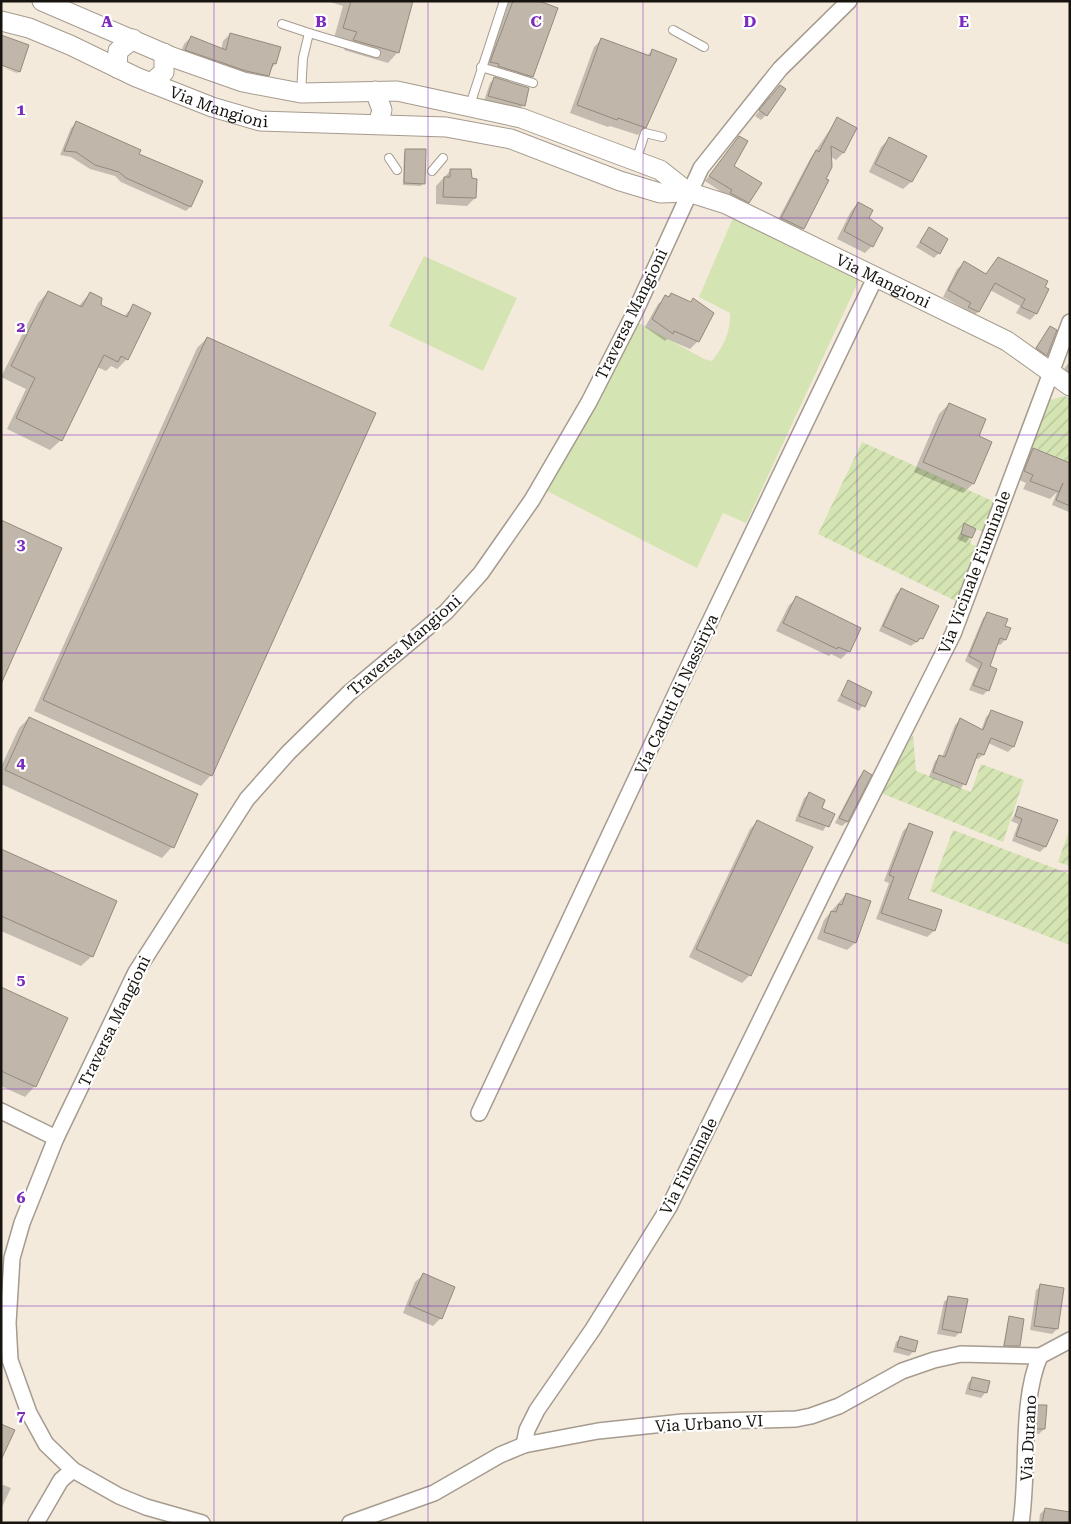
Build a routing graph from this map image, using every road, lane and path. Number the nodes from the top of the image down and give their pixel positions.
1 (42, 1) edge
2 (504, 1) edge
3 (849, 1) edge
4 (1, 21) edge
5 (282, 24) dead end
6 (672, 30) dead end
7 (309, 32) junction
8 (133, 39) junction
9 (704, 47) dead end
10 (376, 53) dead end
11 (164, 54) junction
12 (481, 67) junction
13 (117, 68) junction
14 (151, 83) junction
15 (533, 83) dead end
16 (369, 91) junction
17 (299, 92) junction
18 (456, 102) junction
19 (295, 123) junction
20 (371, 124) junction
21 (444, 128) junction
22 (557, 131) junction
23 (662, 138) dead end
24 (548, 154) junction
25 (389, 158) dead end
26 (443, 158) dead end
27 (632, 159) junction
28 (397, 170) dead end
29 (432, 171) dead end
30 (623, 182) junction
31 (688, 192) junction
32 (876, 276) junction
33 (1070, 322) edge
34 (1051, 373) junction
35 (1070, 386) edge
36 (832, 874) joint
37 (1, 1111) edge
38 (479, 1113) dead end
39 (56, 1138) junction
40 (4, 1321) edge
41 (1070, 1340) edge
42 (1040, 1356) junction
43 (524, 1445) junction
44 (73, 1470) junction
45 (36, 1523) edge
46 (202, 1523) edge
47 (350, 1523) edge
48 (1021, 1523) edge

1 - 8 street, Via Mangioni
2 - 12 lane
3 - 31 street, Traversa Mangioni
4 - 13 street, Via Mangioni
5 - 7 lane
6 - 9 lane
7 - 10 lane
7 - 17 lane
8 - 11 street, Via Mangioni
8 - 13 street
11 - 14 street, Via Mangioni
11 - 17 street, Via Mangioni
12 - 15 lane
12 - 18 lane
13 - 14 street, Via Mangioni
14 - 19 street, Via Mangioni
16 - 17 street, Via Mangioni
16 - 18 street, Via Mangioni
16 - 20 street
17 - 19 street, Via Mangioni
18 - 21 street
18 - 21 street
18 - 22 street, Via Mangioni
19 - 20 street, Via Mangioni
20 - 21 street, Via Mangioni
21 - 24 street, Via Mangioni
22 - 24 street
22 - 27 street, Via Mangioni
23 - 27 lane
24 - 30 street, Via Mangioni
25 - 28 lane
26 - 29 lane
27 - 30 street
27 - 31 street, Via Mangioni
30 - 31 street, Via Mangioni
31 - 32 street, Via Mangioni
31 - 39 street, Traversa Mangioni
32 - 34 street, Via Mangioni
32 - 38 street, Via Caduti di Nassiriya
33 - 34 street
34 - 35 street, Via Mangioni
34 - 36 street, Via Vicinale Fiuminale
36 - 43 street, Via Fiuminale
37 - 39 street
39 - 40 street, Traversa Mangioni
40 - 44 street
41 - 42 street, Via Urbano VI
42 - 43 street, Via Urbano VI
42 - 48 street, Via Durano
43 - 47 street, Via Urbano VI
44 - 45 street
44 - 46 street

